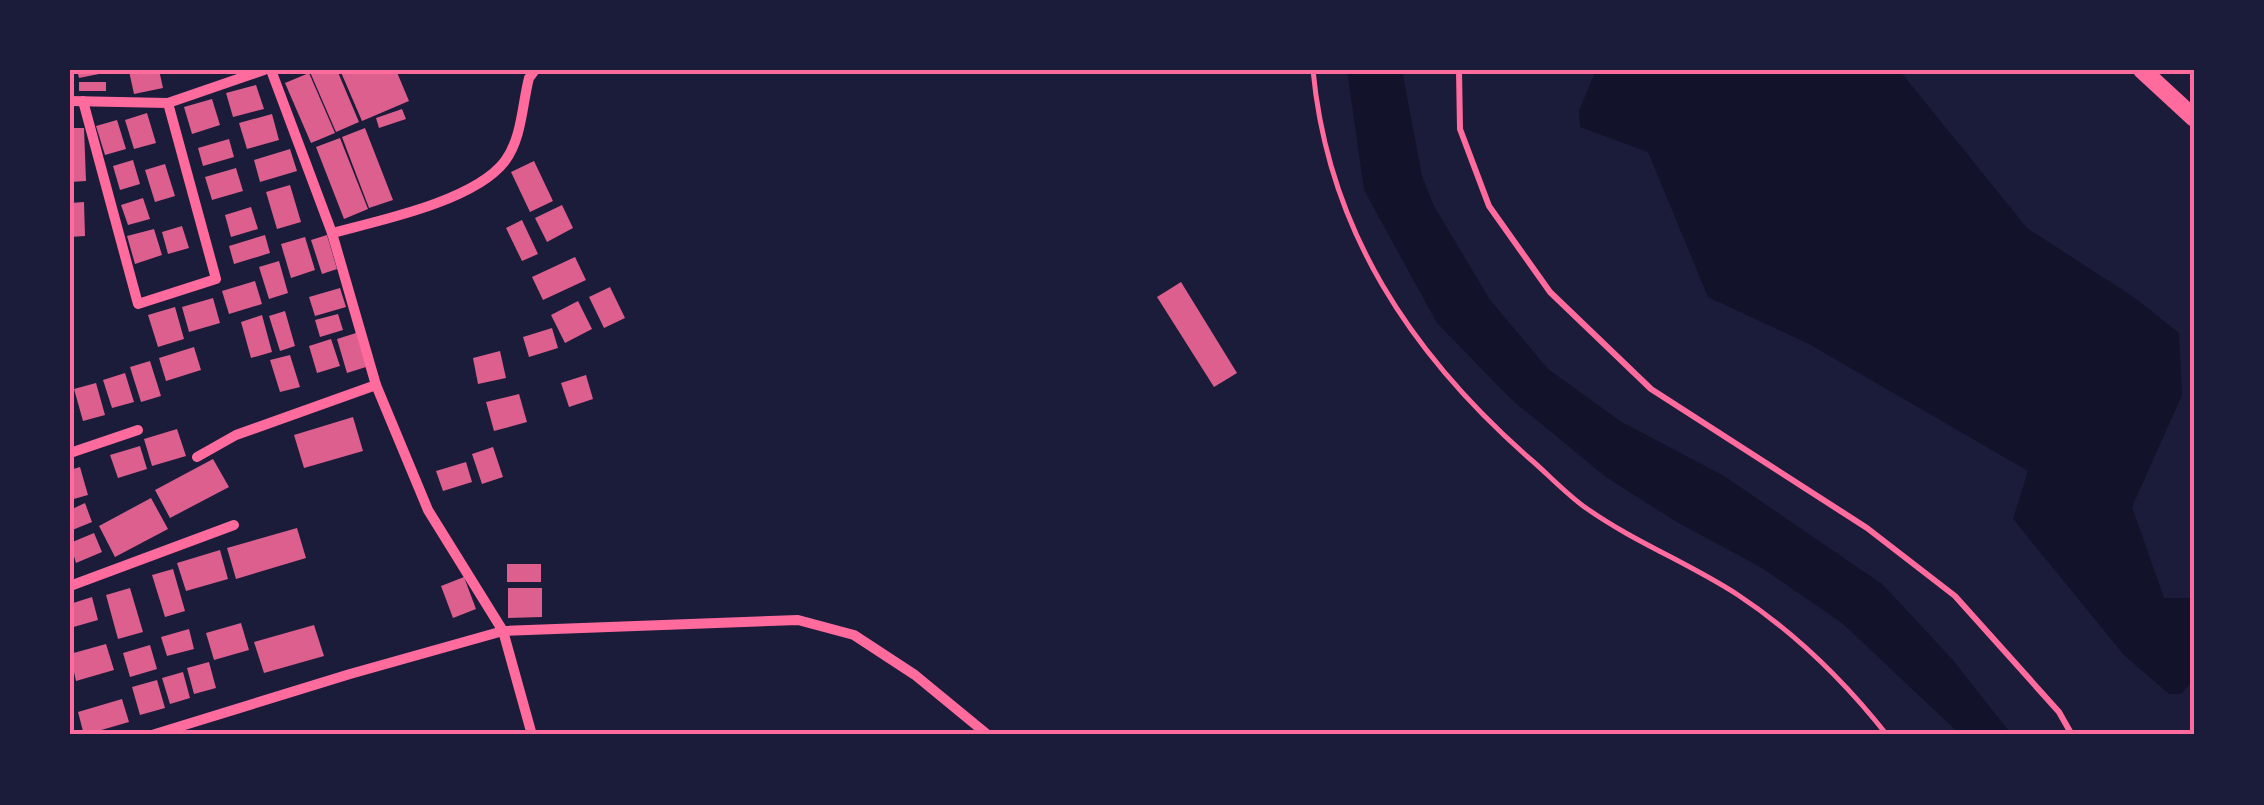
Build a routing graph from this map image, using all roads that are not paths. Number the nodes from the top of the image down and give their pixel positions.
1 (268, 70) edge
2 (535, 70) edge
3 (1459, 70) edge
4 (2142, 70) edge
5 (70, 100) edge
6 (83, 101) junction
7 (168, 102) junction
8 (2194, 118) edge
9 (332, 233) junction
10 (376, 386) junction
11 (138, 430) dead end
12 (70, 453) edge
13 (198, 457) dead end
14 (234, 526) dead end
15 (70, 586) edge
16 (502, 631) junction
17 (152, 735) edge
18 (532, 735) edge
19 (988, 735) edge
20 (2072, 735) edge

1 - 7 street
1 - 9 street
2 - 9 street
3 - 20 lane
4 - 8 street
5 - 6 street
6 - 7 street
6 - 7 street
9 - 10 street
10 - 13 street
10 - 16 street
11 - 12 street
14 - 15 street
16 - 17 street
16 - 18 street
16 - 19 street

